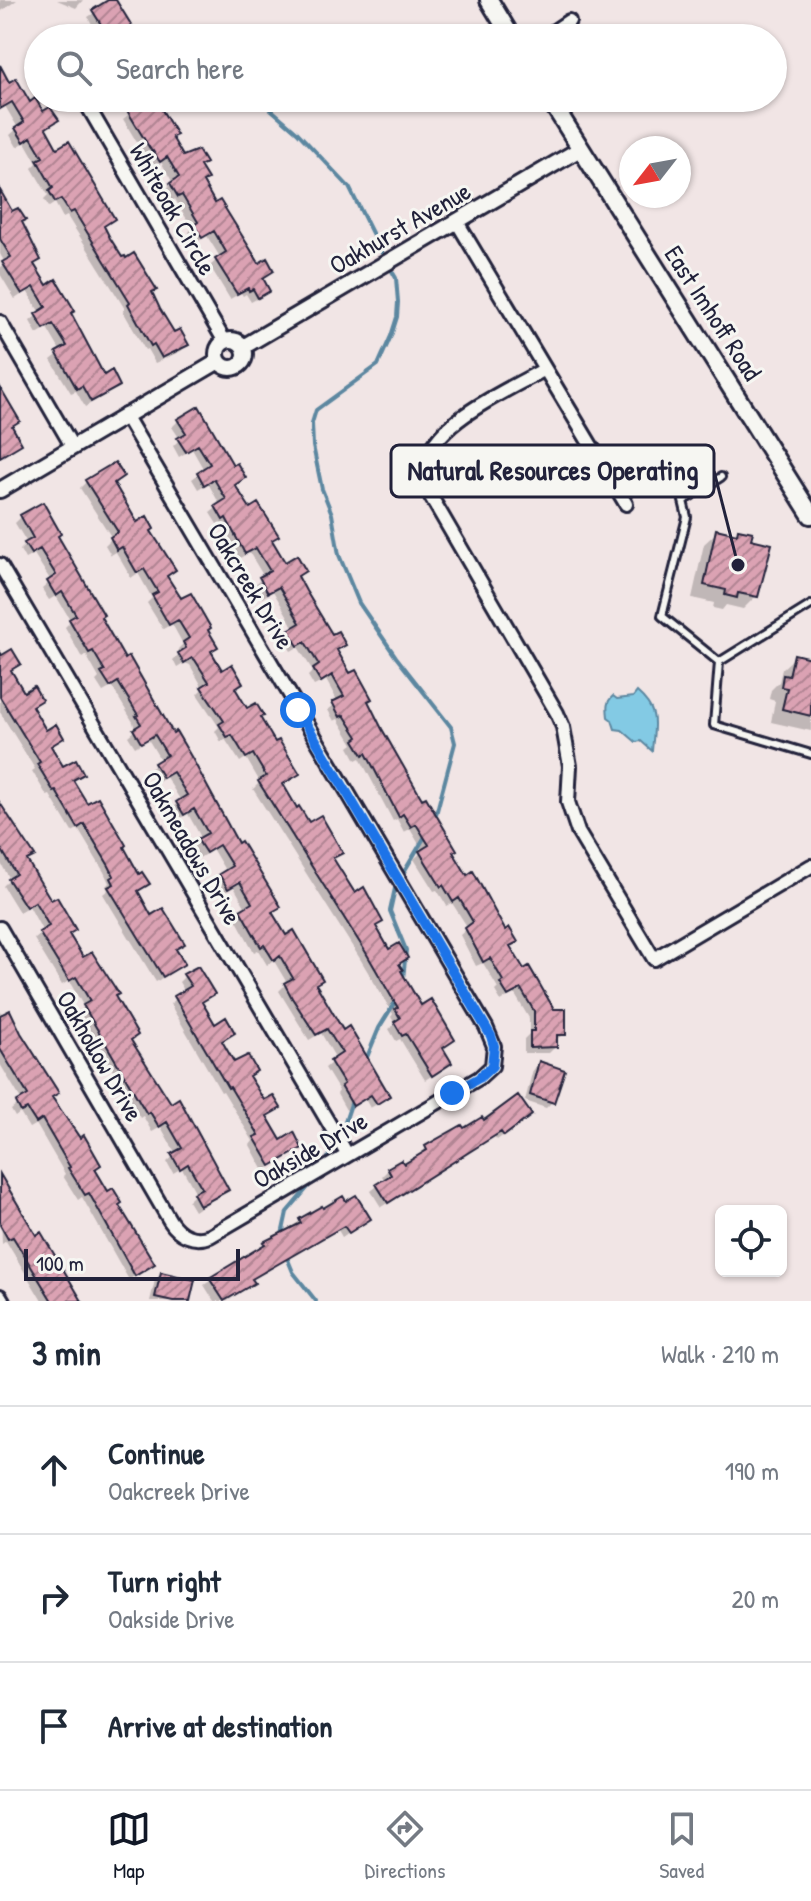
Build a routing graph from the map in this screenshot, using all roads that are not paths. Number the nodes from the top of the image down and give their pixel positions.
1 (489, 0) edge
2 (569, 21) dead end
3 (504, 24) edge
4 (565, 24) edge
5 (91, 112) edge
6 (558, 112) edge
7 (580, 149) junction
8 (457, 222) junction
9 (0, 322) edge
10 (225, 342) junction
11 (243, 347) junction
12 (219, 361) junction
13 (545, 369) junction
14 (125, 415) junction
15 (72, 446) junction
16 (721, 477) dead end
17 (0, 490) edge
18 (626, 504) dead end
19 (811, 515) edge
20 (0, 565) edge
21 (811, 605) edge
22 (719, 662) junction
23 (811, 754) edge
24 (811, 866) edge
25 (0, 928) edge
26 (488, 1072) joint
27 (344, 1154) junction
28 (162, 1206) joint
29 (0, 1296) edge
30 (3, 1301) edge

1 - 3 main road
2 - 4 street
5 - 10 street, Whiteoak Circle
6 - 7 main road, East Imhoff Road
7 - 8 street, Oakhurst Avenue
7 - 19 main road, East Imhoff Road
8 - 11 street, Oakhurst Avenue
8 - 13 street
9 - 15 street
10 - 11 street
10 - 12 street
11 - 12 street
12 - 14 street
13 - 18 street
13 - 24 street
14 - 15 street
14 - 26 street, Oakcreek Drive
15 - 17 street
16 - 22 lane
20 - 27 street, Oakmeadows Drive
21 - 22 lane
22 - 23 lane
25 - 28 street, Oakhollow Drive
26 - 27 street, Oakside Drive
27 - 28 street, Oakside Drive
29 - 30 street

